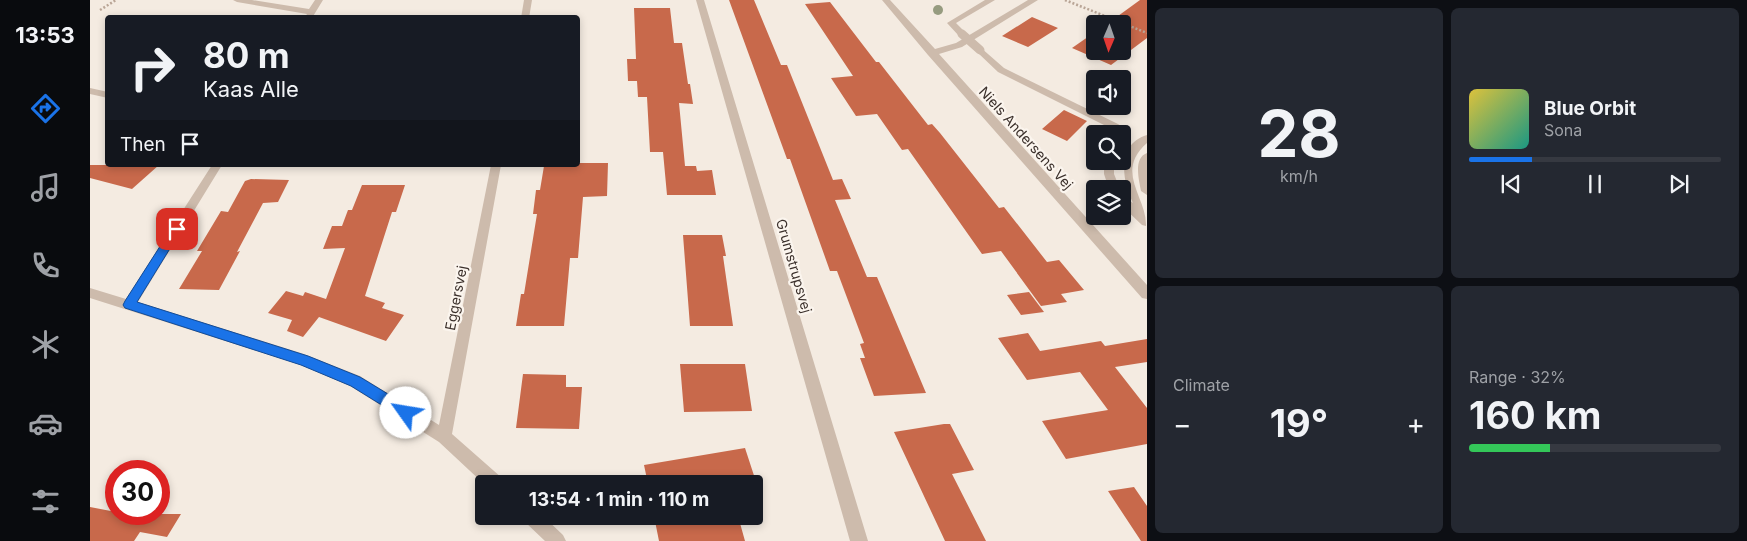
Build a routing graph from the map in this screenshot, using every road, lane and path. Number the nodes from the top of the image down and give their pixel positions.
1 (116, 0) edge
2 (237, 0) edge
3 (319, 0) edge
4 (528, 0) edge
5 (700, 0) edge
6 (886, 0) edge
7 (991, 0) edge
8 (1034, 0) edge
9 (1065, 0) edge
10 (100, 10) dead end
11 (310, 15) edge
12 (526, 15) edge
13 (1147, 33) edge
14 (932, 53) junction
15 (90, 91) edge
16 (105, 94) edge
17 (1112, 125) edge
18 (1147, 138) edge
19 (1147, 157) edge
20 (216, 167) edge
21 (496, 167) edge
22 (1147, 191) edge
23 (1131, 208) edge
24 (1147, 217) edge
25 (1147, 223) edge
26 (90, 293) edge
27 (1147, 294) edge
28 (129, 305) junction
29 (444, 436) junction
30 (486, 475) edge
31 (540, 525) edge
32 (557, 541) edge
33 (859, 541) edge

1 - 10 path
2 - 11 street
3 - 11 street
4 - 12 street
5 - 33 street, Grumstrupsvej
6 - 14 street, Niels Andersens Vej
7 - 17 street, bridge
8 - 14 street
9 - 13 path
14 - 27 street, Niels Andersens Vej
15 - 16 street
18 - 24 street
19 - 22 street
20 - 28 street
21 - 29 street, Eggersvej
23 - 25 street
26 - 28 street
28 - 29 street
29 - 30 street
31 - 32 street

